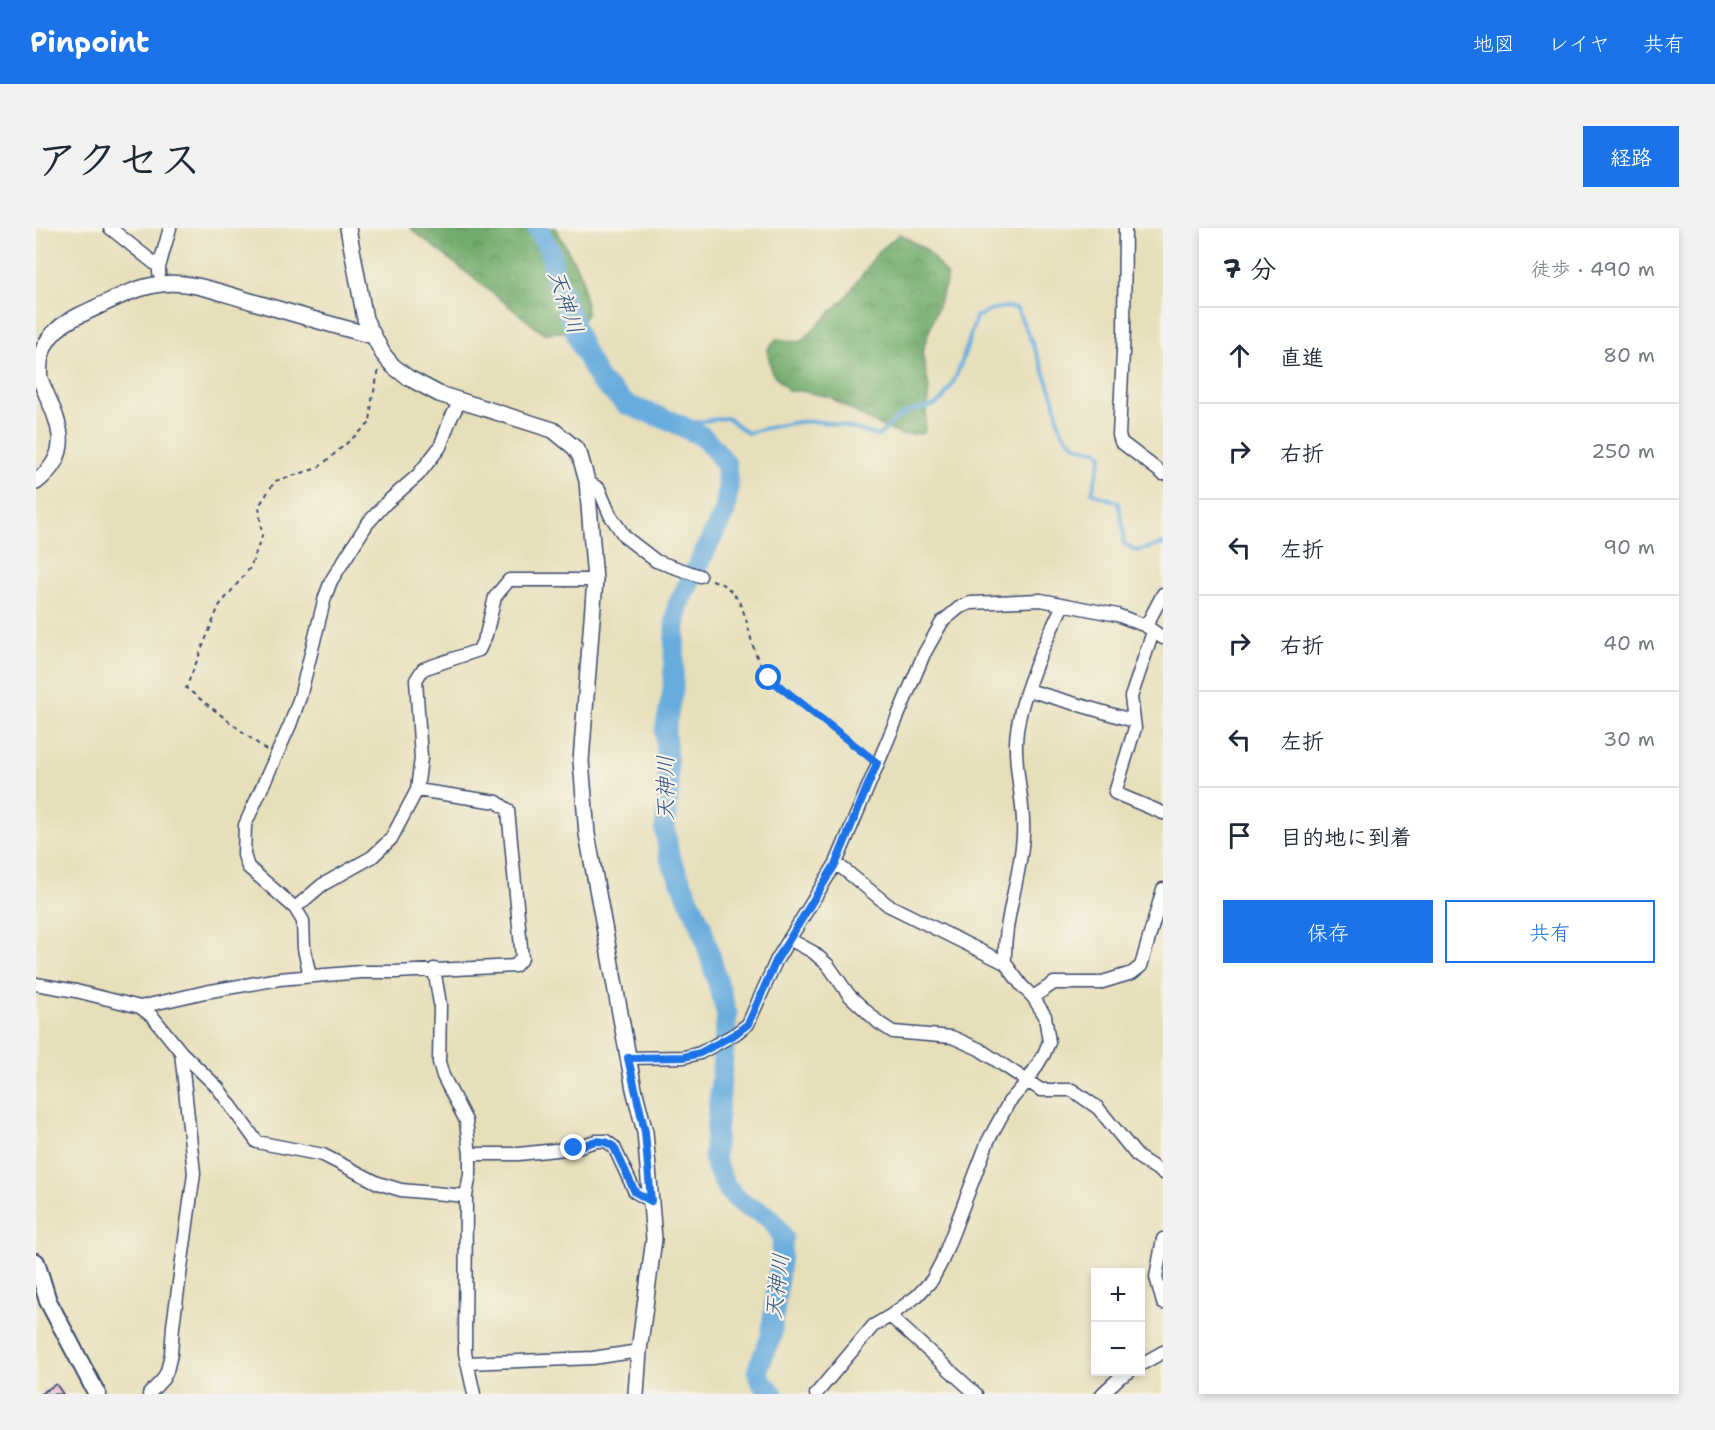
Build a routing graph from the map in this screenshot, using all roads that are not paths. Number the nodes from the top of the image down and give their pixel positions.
1 (110, 228) edge
2 (170, 228) edge
3 (348, 228) edge
4 (1125, 228) edge
5 (159, 267) junction
6 (160, 284) junction
7 (373, 336) junction
8 (460, 400) junction
9 (1163, 474) edge
10 (587, 481) junction
11 (36, 482) edge
12 (700, 576) road end
13 (595, 580) junction
14 (1163, 594) edge
15 (1063, 605) junction
16 (1154, 632) edge
17 (1028, 690) junction
18 (1134, 721) junction
19 (417, 790) junction
20 (1163, 813) edge
21 (836, 863) junction
22 (1163, 889) edge
23 (296, 908) junction
24 (789, 939) junction
25 (1005, 963) junction
26 (434, 969) junction
27 (310, 976) junction
28 (36, 984) edge
29 (1033, 997) junction
30 (140, 1007) junction
31 (181, 1052) junction
32 (628, 1058) junction
33 (1028, 1082) junction
34 (470, 1154) junction
35 (1163, 1173) edge
36 (466, 1196) junction
37 (651, 1201) junction
38 (1162, 1247) edge
39 (36, 1262) edge
40 (1163, 1303) edge
41 (890, 1316) junction
42 (639, 1351) junction
43 (1163, 1352) edge
44 (1145, 1362) edge
45 (467, 1363) junction
46 (1122, 1376) edge
47 (97, 1394) edge
48 (149, 1394) edge
49 (474, 1394) edge
50 (636, 1394) edge
51 (816, 1394) edge
52 (976, 1394) edge
53 (1102, 1394) edge

1 - 5 street
2 - 5 street
3 - 7 street
4 - 9 street
5 - 6 street
6 - 7 street
6 - 11 street
7 - 8 street
8 - 10 street
8 - 23 street
10 - 12 street
10 - 13 street
13 - 19 street
13 - 32 street
14 - 16 street
15 - 16 street
15 - 17 street
15 - 21 street
16 - 18 street
17 - 18 street
17 - 25 street
18 - 20 street
19 - 23 street
19 - 26 street
21 - 24 street
21 - 25 street
22 - 29 street
23 - 27 street
24 - 32 street
24 - 33 street
25 - 29 street
26 - 27 street
26 - 34 street
27 - 30 street
28 - 30 street
29 - 33 street
30 - 31 street
31 - 36 street
31 - 48 street
32 - 37 street
33 - 35 street
33 - 41 street
34 - 36 street
34 - 37 street
36 - 45 street
37 - 42 street
38 - 40 street
39 - 47 main road
41 - 51 street
41 - 52 street
42 - 45 street
42 - 50 street
43 - 44 street
45 - 49 street
46 - 53 street

